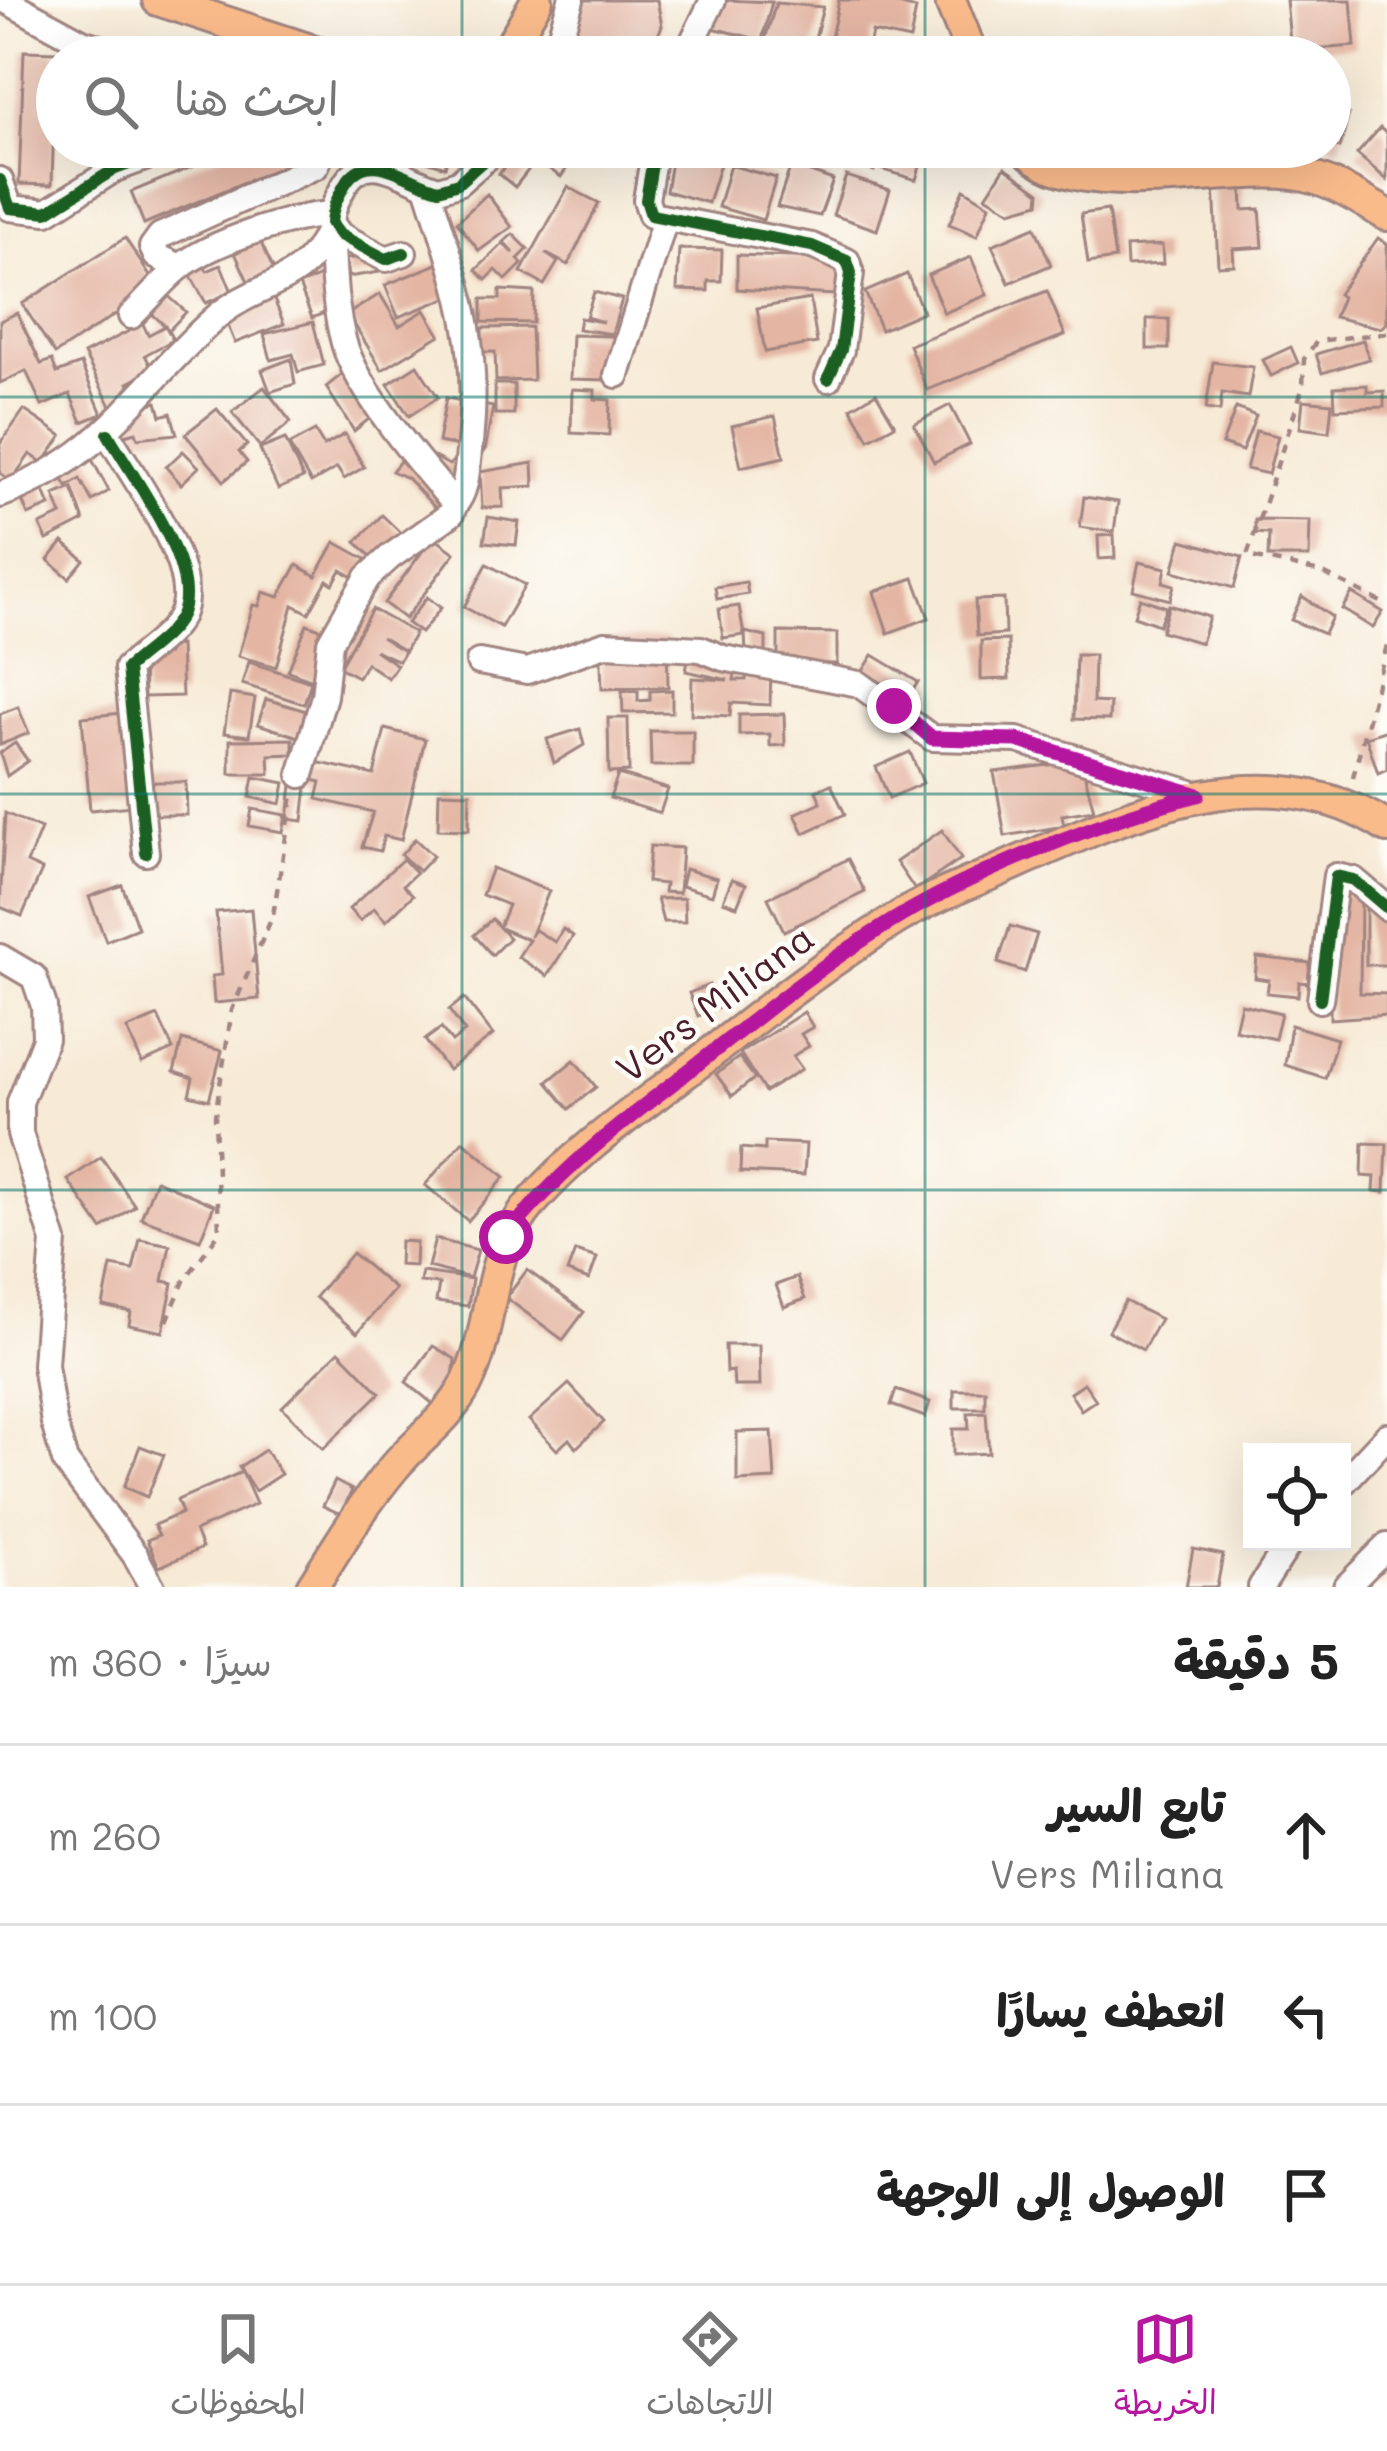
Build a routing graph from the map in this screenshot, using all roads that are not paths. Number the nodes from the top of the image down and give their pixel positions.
1 (3, 0) edge
2 (158, 0) edge
3 (537, 0) edge
4 (571, 0) edge
5 (713, 0) edge
6 (950, 0) edge
7 (0, 21) edge
8 (60, 36) edge
9 (268, 36) edge
10 (516, 36) edge
11 (560, 36) edge
12 (695, 36) edge
13 (965, 36) edge
14 (120, 168) edge
15 (312, 168) edge
16 (361, 168) edge
17 (388, 168) edge
18 (475, 168) edge
19 (651, 168) edge
20 (1054, 168) edge
21 (0, 181) edge
22 (428, 186) junction
23 (1387, 215) edge
24 (331, 218) junction
25 (664, 222) junction
26 (404, 253) dead end
27 (180, 267) junction
28 (131, 316) dead end
29 (617, 375) dead end
30 (828, 379) dead end
31 (108, 434) junction
32 (0, 495) edge
33 (455, 504) junction
34 (479, 662) dead end
35 (301, 776) road end
36 (1198, 795) junction
37 (1386, 828) edge
38 (146, 853) dead end
39 (1387, 908) edge
40 (0, 957) edge
41 (1320, 1000) dead end
42 (1387, 1436) edge
43 (1351, 1474) edge
44 (1387, 1546) edge
45 (1285, 1551) edge
46 (152, 1587) edge
47 (312, 1587) edge
48 (1261, 1587) edge
49 (1346, 1587) edge

1 - 7 street
1 - 8 street
2 - 9 main road
3 - 10 main road
4 - 11 street
5 - 12 street
6 - 13 main road
14 - 21 street
15 - 27 street
16 - 24 street
17 - 22 street
18 - 22 street
19 - 25 street
20 - 23 main road
22 - 33 street
24 - 26 street
24 - 27 street
24 - 31 street
24 - 33 street
25 - 29 street
25 - 30 street
27 - 28 street
31 - 32 street
31 - 38 street
33 - 35 street
34 - 36 street
36 - 37 main road, Vers Miliana
36 - 47 main road, Vers Miliana
39 - 41 street
40 - 46 street
42 - 43 street
44 - 49 street
45 - 48 street

